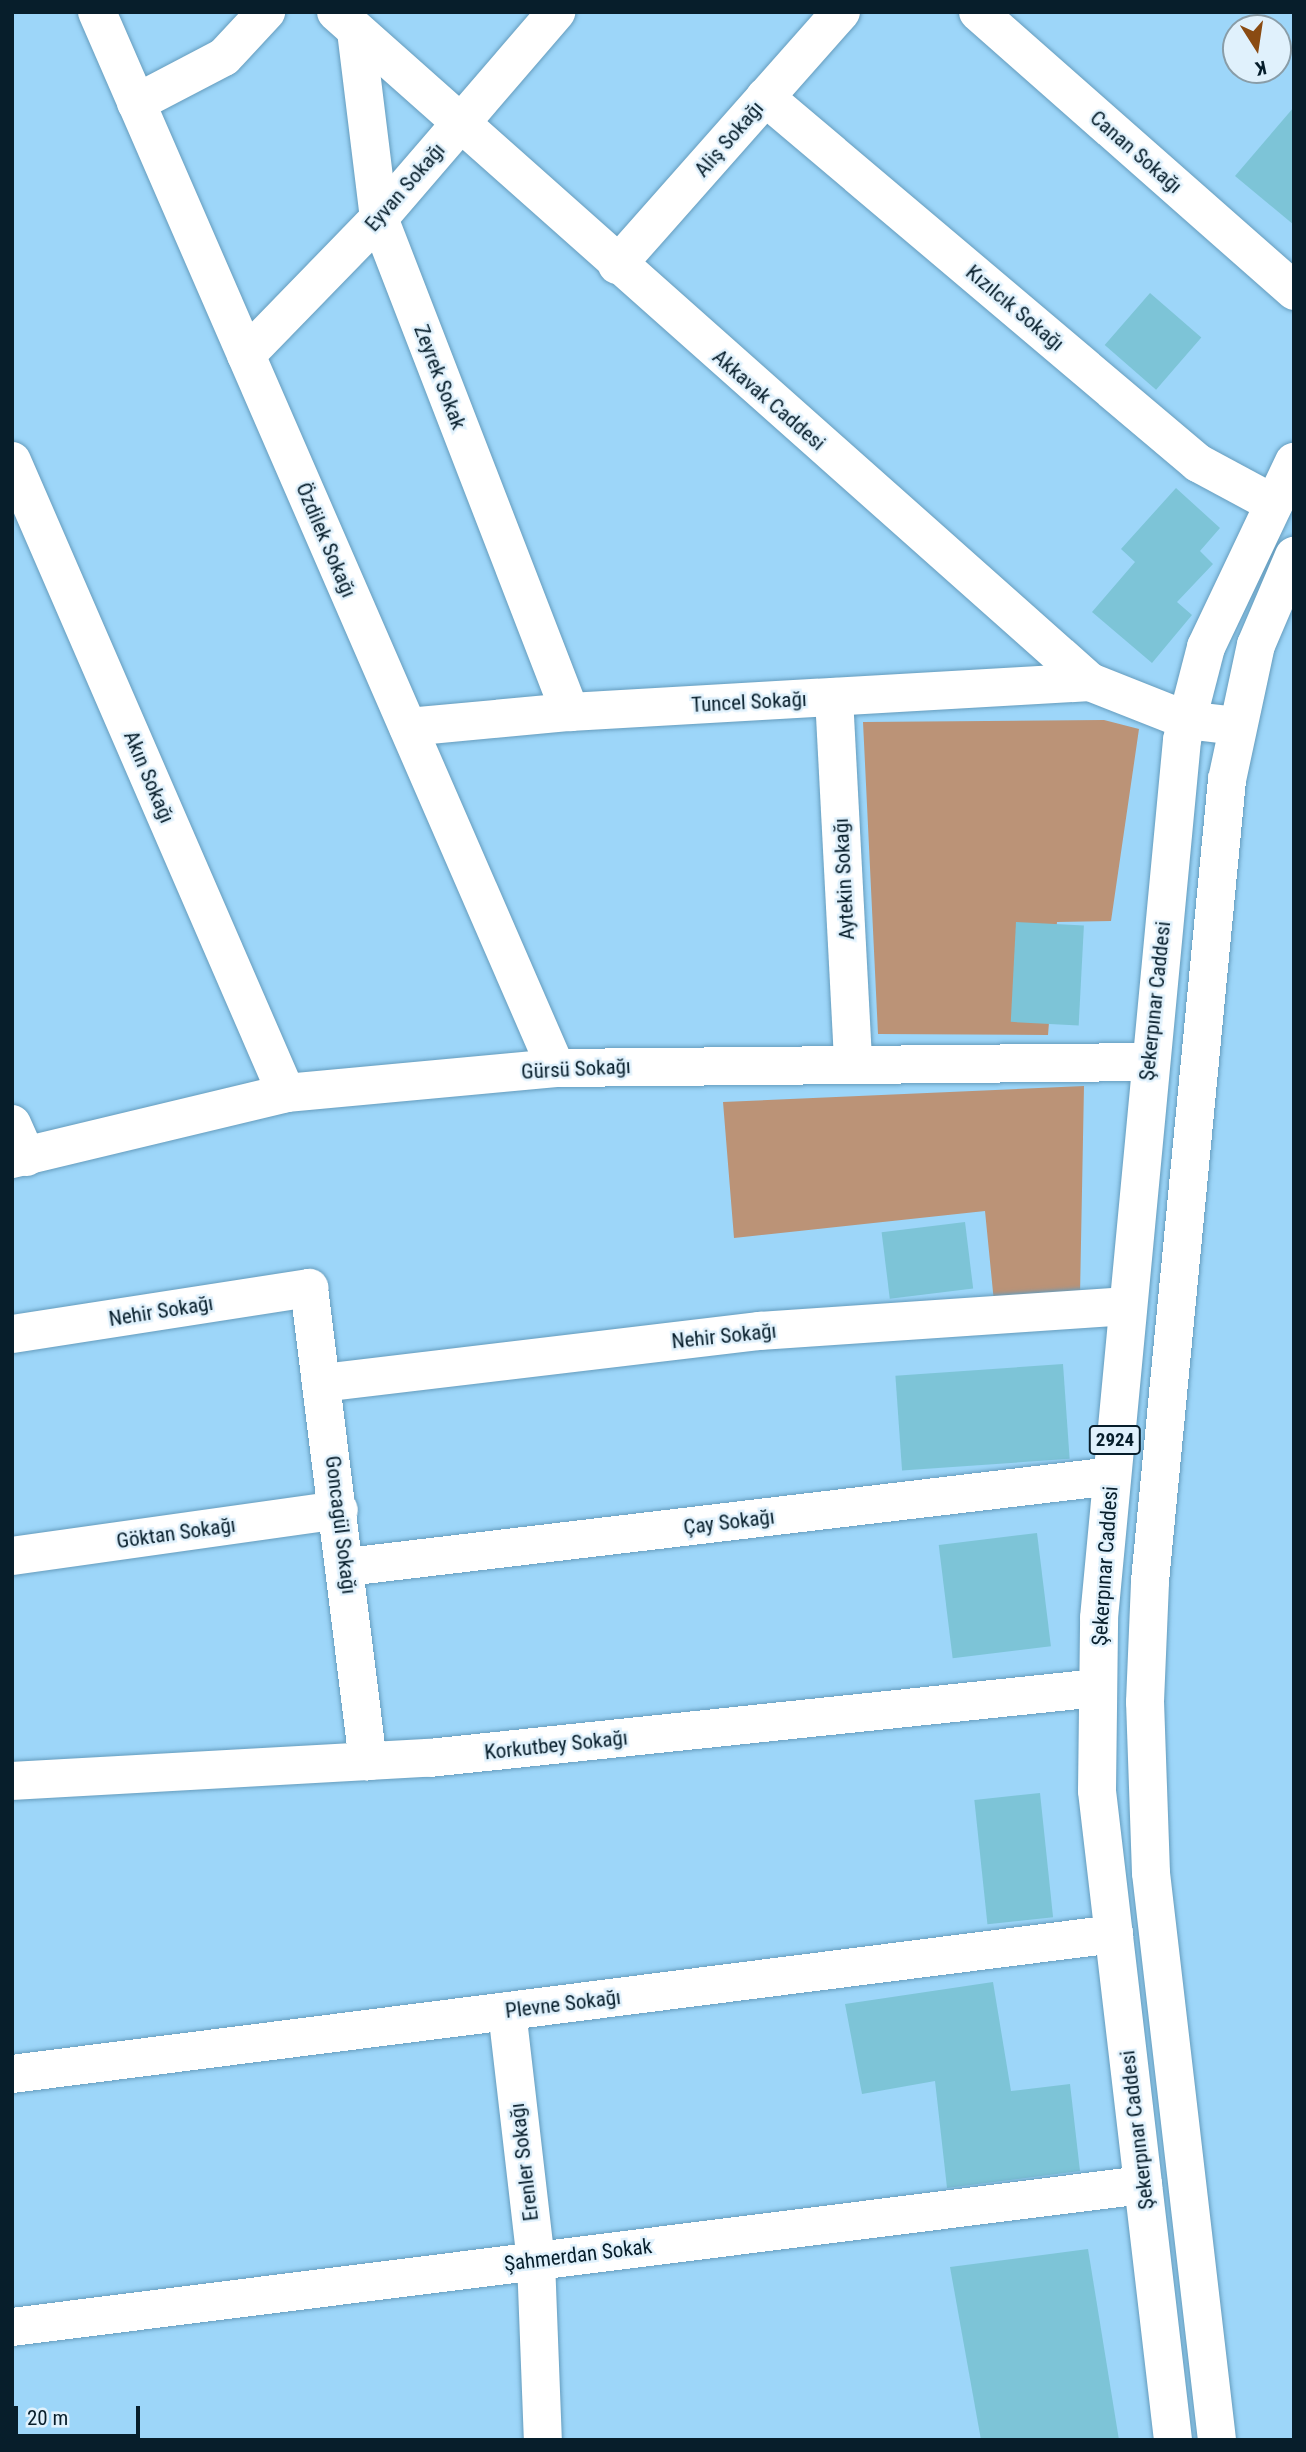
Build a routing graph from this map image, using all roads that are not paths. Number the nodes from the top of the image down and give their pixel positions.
1 (97, 12) edge
2 (266, 12) edge
3 (556, 12) edge
4 (841, 12) edge
5 (978, 12) edge
6 (346, 21) edge
7 (765, 97) junction
8 (136, 103) junction
9 (460, 124) junction
10 (379, 218) junction
11 (617, 265) junction
12 (1294, 291) edge
13 (246, 355) junction
14 (12, 461) edge
15 (1294, 462) edge
16 (1274, 504) junction
17 (1294, 556) edge
18 (1090, 682) junction
19 (834, 697) junction
20 (570, 712) junction
21 (1186, 720) junction
22 (1236, 726) junction
23 (408, 727) junction
24 (853, 1062) junction
25 (1148, 1062) junction
26 (556, 1068) junction
27 (286, 1093) junction
28 (17, 1147) edge
29 (309, 1288) joint
30 (1127, 1306) junction
31 (12, 1334) edge
32 (322, 1383) junction
33 (1112, 1476) junction
34 (339, 1510) junction
35 (12, 1556) edge
36 (347, 1567) junction
37 (1097, 1688) junction
38 (368, 1761) junction
39 (12, 1781) edge
40 (1114, 1934) junction
41 (507, 2011) junction
42 (12, 2074) edge
43 (1143, 2185) junction
44 (536, 2260) junction
45 (12, 2327) edge
46 (543, 2440) edge
47 (1173, 2440) edge
48 (1217, 2440) edge

1 - 8 street, Özdilek Sokağı
2 - 8 street
3 - 9 street, Eyvan Sokağı
4 - 7 street, Aliş Sokağı
5 - 12 street, Canan Sokağı
6 - 9 street, Akkavak Caddesi
6 - 10 street, Zeyrek Sokak
7 - 11 street, Aliş Sokağı
7 - 16 street, Kızılcık Sokağı
8 - 13 street, Özdilek Sokağı
9 - 10 street, Eyvan Sokağı
9 - 11 street, Akkavak Caddesi
10 - 13 street, Eyvan Sokağı
10 - 20 street, Zeyrek Sokak
11 - 18 street, Akkavak Caddesi
13 - 23 street, Özdilek Sokağı
14 - 27 street, Akın Sokağı
15 - 16 street, Şekerpınar Caddesi / 2924
16 - 21 street, Şekerpınar Caddesi / 2924
17 - 22 street, Şekerpınar Caddesi / 2924
18 - 19 street, Tuncel Sokağı
18 - 21 street, Akkavak Caddesi
19 - 20 street, Tuncel Sokağı
19 - 24 street, Aytekin Sokağı
20 - 23 street, Tuncel Sokağı
21 - 22 street, Akkavak Caddesi
21 - 25 street, Şekerpınar Caddesi / 2924
22 - 48 street, Şekerpınar Caddesi / 2924
23 - 26 street, Özdilek Sokağı
24 - 25 street, Gürsü Sokağı
24 - 26 street, Gürsü Sokağı
25 - 30 street, Şekerpınar Caddesi / 2924
26 - 27 street, Gürsü Sokağı
27 - 28 street, Gürsü Sokağı
29 - 31 street, Nehir Sokağı
29 - 32 street, Goncagül Sokağı
30 - 32 street, Nehir Sokağı
30 - 33 street, Şekerpınar Caddesi / 2924
32 - 34 street, Goncagül Sokağı
33 - 36 street, Çay Sokağı
33 - 37 street, Şekerpınar Caddesi / 2924
34 - 35 street, Göktan Sokağı
34 - 36 street, Goncagül Sokağı
36 - 38 street, Goncagül Sokağı
37 - 38 street, Korkutbey Sokağı
37 - 40 street, Şekerpınar Caddesi / 2924
38 - 39 street, Korkutbey Sokağı
40 - 41 street, Plevne Sokağı
40 - 43 street, Şekerpınar Caddesi / 2924
41 - 42 street, Plevne Sokağı
41 - 44 street, Erenler Sokağı
43 - 44 street, Şahmerdan Sokak
43 - 47 street, Şekerpınar Caddesi / 2924
44 - 45 street, Şahmerdan Sokak
44 - 46 street, Erenler Sokağı

